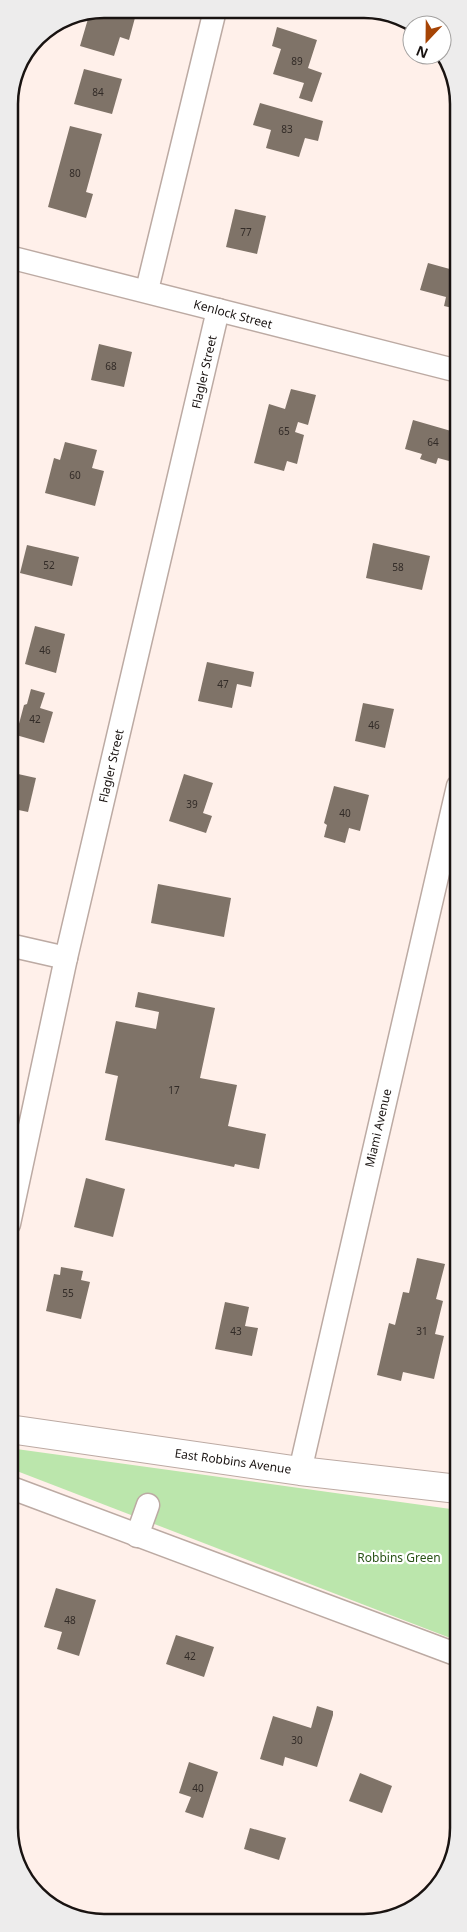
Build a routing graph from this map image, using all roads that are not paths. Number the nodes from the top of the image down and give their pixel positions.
1 (212, 18) edge
2 (18, 259) edge
3 (147, 290) junction
4 (218, 310) junction
5 (450, 369) edge
6 (450, 822) edge
7 (18, 947) edge
8 (66, 958) junction
9 (18, 1182) edge
10 (18, 1430) edge
11 (300, 1471) junction
12 (449, 1488) edge
13 (18, 1490) edge
14 (148, 1505) dead end
15 (137, 1536) junction
16 (449, 1653) edge

1 - 3 street
2 - 3 street, Kenlock Street
3 - 4 street, Kenlock Street
4 - 5 street, Kenlock Street
4 - 8 street, Flagler Street
6 - 11 street, Miami Avenue
7 - 8 street
8 - 9 street, Flagler Street
10 - 11 main road, East Robbins Avenue
11 - 12 main road, East Robbins Avenue
13 - 15 street
14 - 15 street
15 - 16 street

